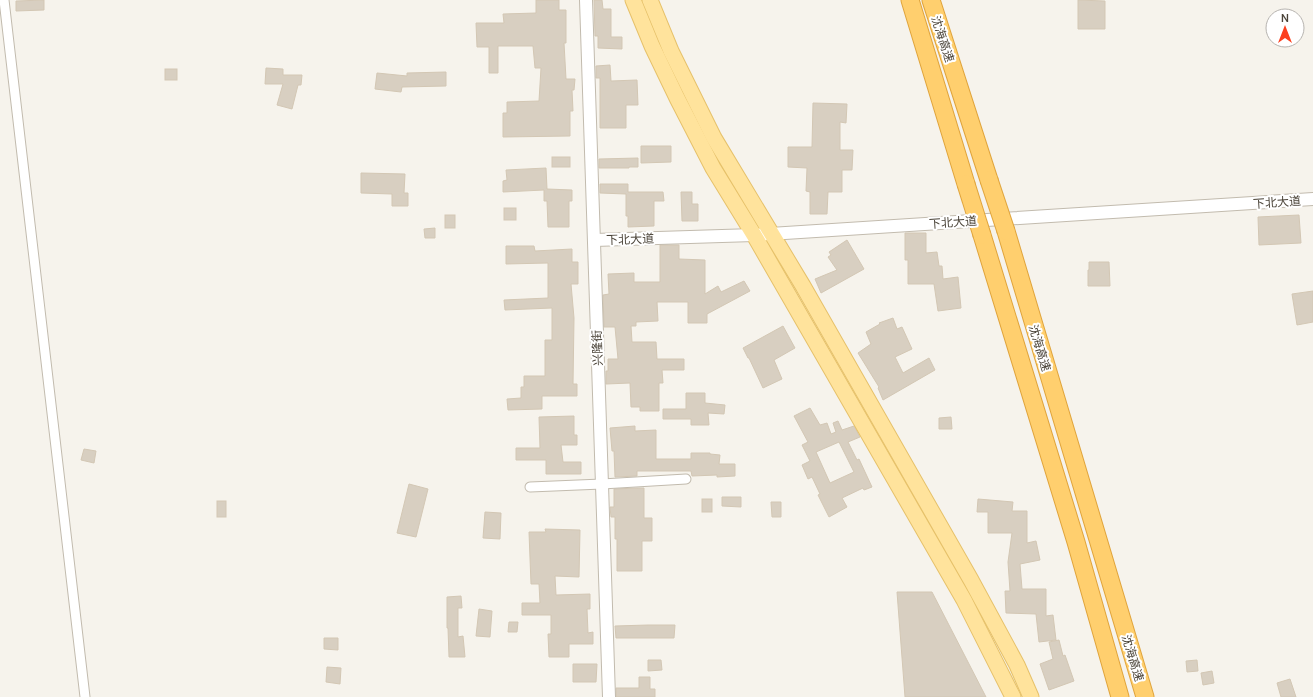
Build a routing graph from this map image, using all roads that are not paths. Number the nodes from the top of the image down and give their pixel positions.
1 (4, 0) edge
2 (586, 0) edge
3 (633, 0) edge
4 (650, 0) edge
5 (910, 0) edge
6 (931, 0) edge
7 (1313, 199) edge
8 (771, 233) junction
9 (754, 234) junction
10 (594, 240) junction
11 (686, 479) dead end
12 (602, 484) junction
13 (530, 486) dead end
14 (85, 697) edge
15 (609, 697) edge
16 (1013, 697) edge
17 (1031, 697) edge
18 (1120, 697) edge
19 (1145, 697) edge

1 - 14 street
2 - 10 street, 兴隆街
3 - 9 main road
4 - 8 main road
5 - 18 highway, 沈海高速, bridge
6 - 19 highway, 沈海高速, bridge
7 - 8 street, 下北大道
8 - 9 street, 下北大道
8 - 17 main road
9 - 10 street, 下北大道
9 - 16 main road
10 - 12 street, 兴隆街
11 - 12 street
12 - 13 street
12 - 15 street, 兴隆街

